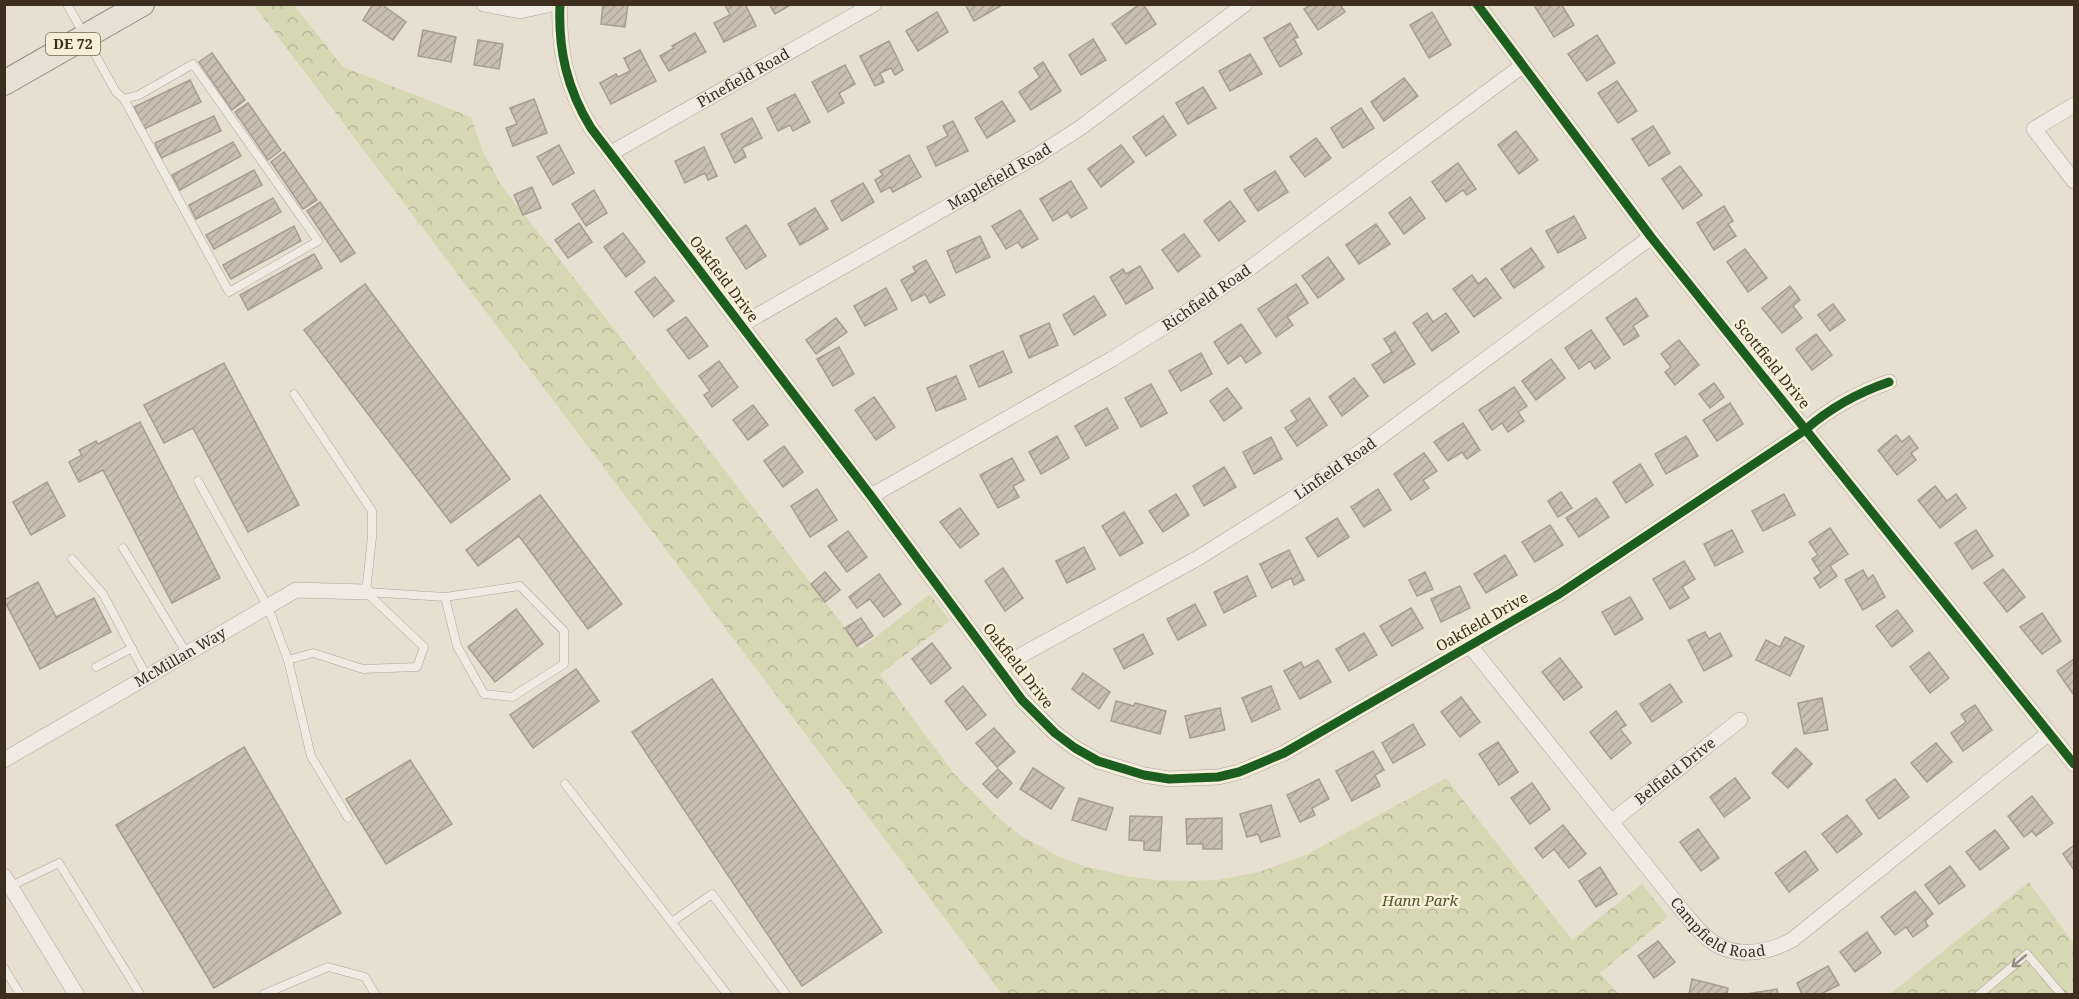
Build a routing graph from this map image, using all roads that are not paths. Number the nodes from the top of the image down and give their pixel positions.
1 (67, 4) edge
2 (142, 4) edge
3 (484, 4) edge
4 (552, 4) edge
5 (560, 4) edge
6 (874, 4) edge
7 (1245, 4) edge
8 (1477, 4) edge
9 (85, 37) junction
10 (1522, 66) junction
11 (4, 83) edge
12 (124, 99) junction
13 (2074, 105) edge
14 (611, 153) junction
15 (2074, 181) edge
16 (1651, 237) junction
17 (741, 326) junction
18 (1889, 382) dead end
19 (294, 394) dead end
20 (1805, 430) junction
21 (198, 481) dead end
22 (871, 496) junction
23 (123, 548) dead end
24 (72, 559) dead end
25 (366, 592) junction
26 (445, 597) junction
27 (268, 607) junction
28 (1471, 647) junction
29 (132, 648) junction
30 (187, 654) junction
31 (288, 660) junction
32 (96, 667) dead end
33 (998, 668) junction
34 (147, 677) junction
35 (1740, 720) dead end
36 (2049, 734) junction
37 (4, 760) edge
38 (2074, 764) edge
39 (565, 783) dead end
40 (348, 818) dead end
41 (1611, 822) junction
42 (8, 881) edge
43 (672, 922) junction
44 (4, 968) edge
45 (20, 994) edge
46 (76, 994) edge
47 (140, 994) edge
48 (264, 994) edge
49 (375, 994) edge
50 (727, 994) edge
51 (786, 994) edge
52 (1980, 994) edge
53 (2061, 994) edge

1 - 9 lane
2 - 9 main road, DE 72
3 - 4 street
5 - 14 street, Oakfield Drive
6 - 14 street, Pinefield Road
7 - 17 street, Maplefield Road
8 - 10 street, Scottfield Drive
9 - 11 main road, DE 72
9 - 12 lane
10 - 16 street, Scottfield Drive
10 - 22 street, Richfield Road
12 - 12 lane
13 - 15 street
14 - 17 street, Oakfield Drive
16 - 20 street, Scottfield Drive
16 - 33 street, Linfield Road
17 - 22 street, Oakfield Drive
18 - 20 street, Oakfield Drive
19 - 25 lane
20 - 28 street, Oakfield Drive
20 - 36 street, Scottfield Drive
21 - 27 lane
22 - 33 street, Oakfield Drive
23 - 30 lane
24 - 29 lane
25 - 26 lane
25 - 27 street, McMillan Way
25 - 31 lane
26 - 26 lane
27 - 30 street, McMillan Way
27 - 31 lane
28 - 33 street, Oakfield Drive
28 - 41 street, Campfield Road
29 - 32 lane
29 - 34 lane
30 - 34 street, McMillan Way
31 - 40 lane
34 - 37 street, McMillan Way
35 - 41 street, Belfield Drive
36 - 38 street, Scottfield Drive
36 - 41 street, Campfield Road
39 - 43 lane
42 - 46 street
42 - 47 lane
43 - 50 lane
43 - 51 lane
44 - 45 lane
48 - 49 lane
53 -> 52 lane

